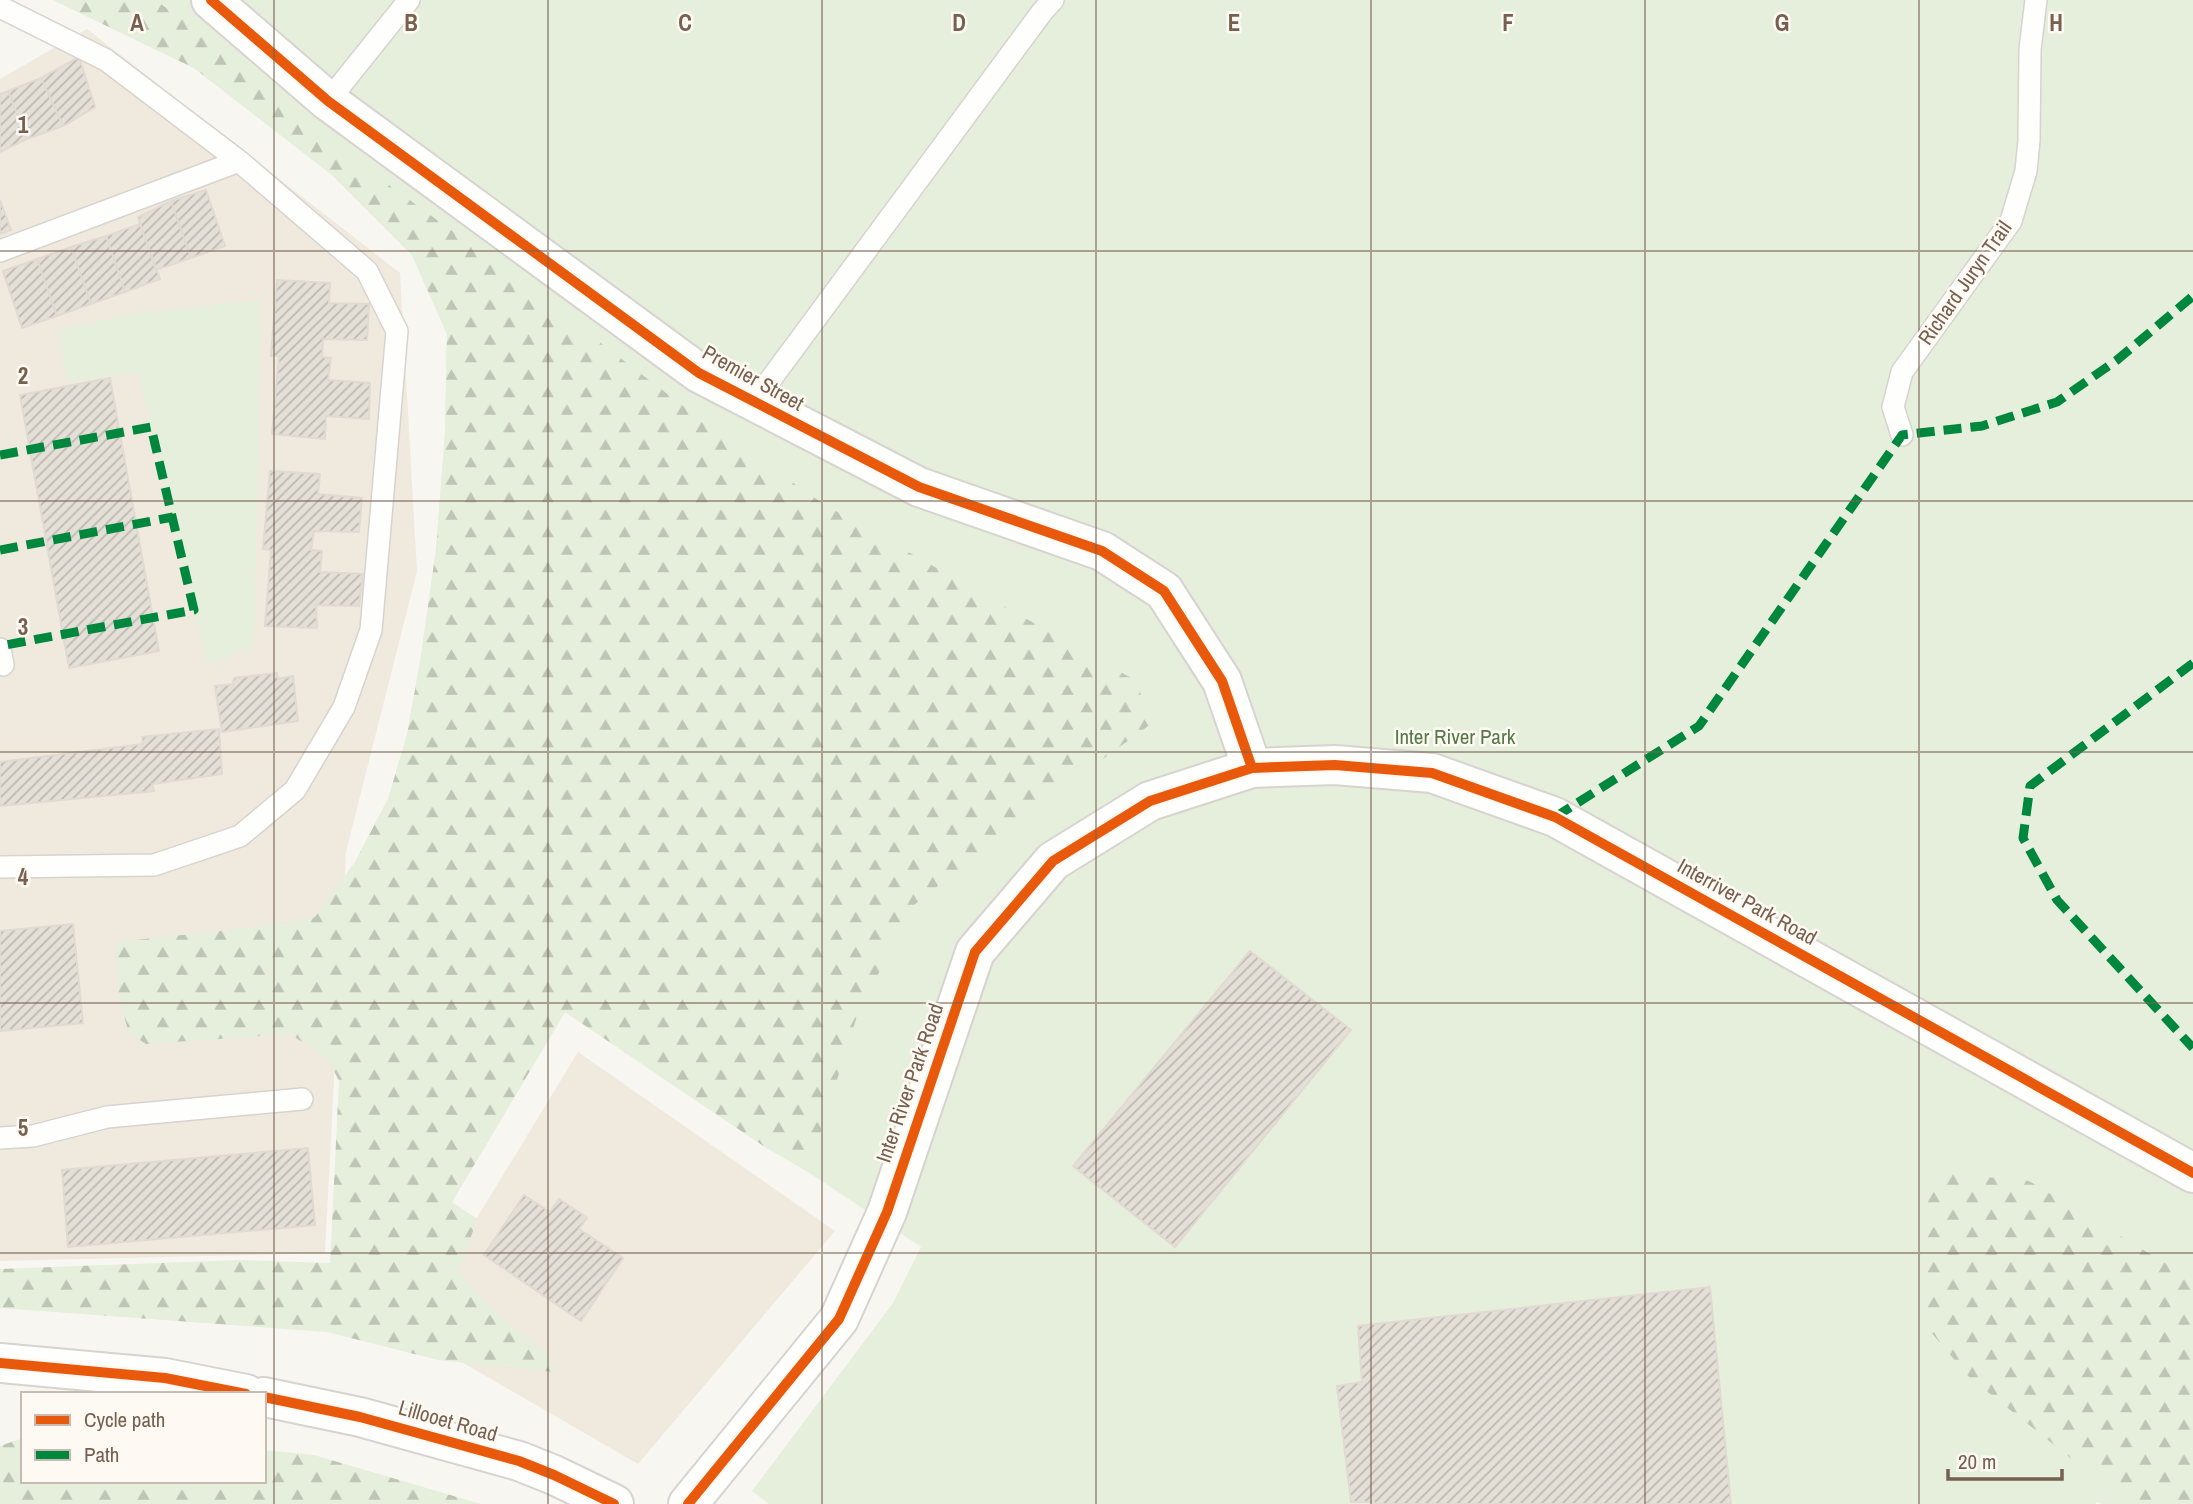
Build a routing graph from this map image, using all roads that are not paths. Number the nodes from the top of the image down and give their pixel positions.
1 (211, 0) edge
2 (410, 0) edge
3 (1053, 0) edge
4 (2036, 0) edge
5 (0, 7) edge
6 (328, 101) junction
7 (239, 161) junction
8 (0, 251) edge
9 (754, 402) junction
10 (1902, 435) dead end
11 (1251, 768) junction
12 (0, 867) edge
13 (302, 1099) dead end
14 (0, 1138) edge
15 (2193, 1173) edge
16 (0, 1363) edge
17 (236, 1392) edge
18 (266, 1397) edge
19 (614, 1504) edge
20 (688, 1504) edge

1 - 6 street, Premier Street
2 - 6 lane
3 - 9 lane
4 - 10 lane, Richard Juryn Trail
5 - 7 lane
6 - 9 street, Premier Street
7 - 8 lane
7 - 12 lane
9 - 11 street, Premier Street
11 - 15 street, Interriver Park Road
11 - 20 street, Inter River Park Road
13 - 14 lane
16 - 17 street
18 - 19 street, Lillooet Road

